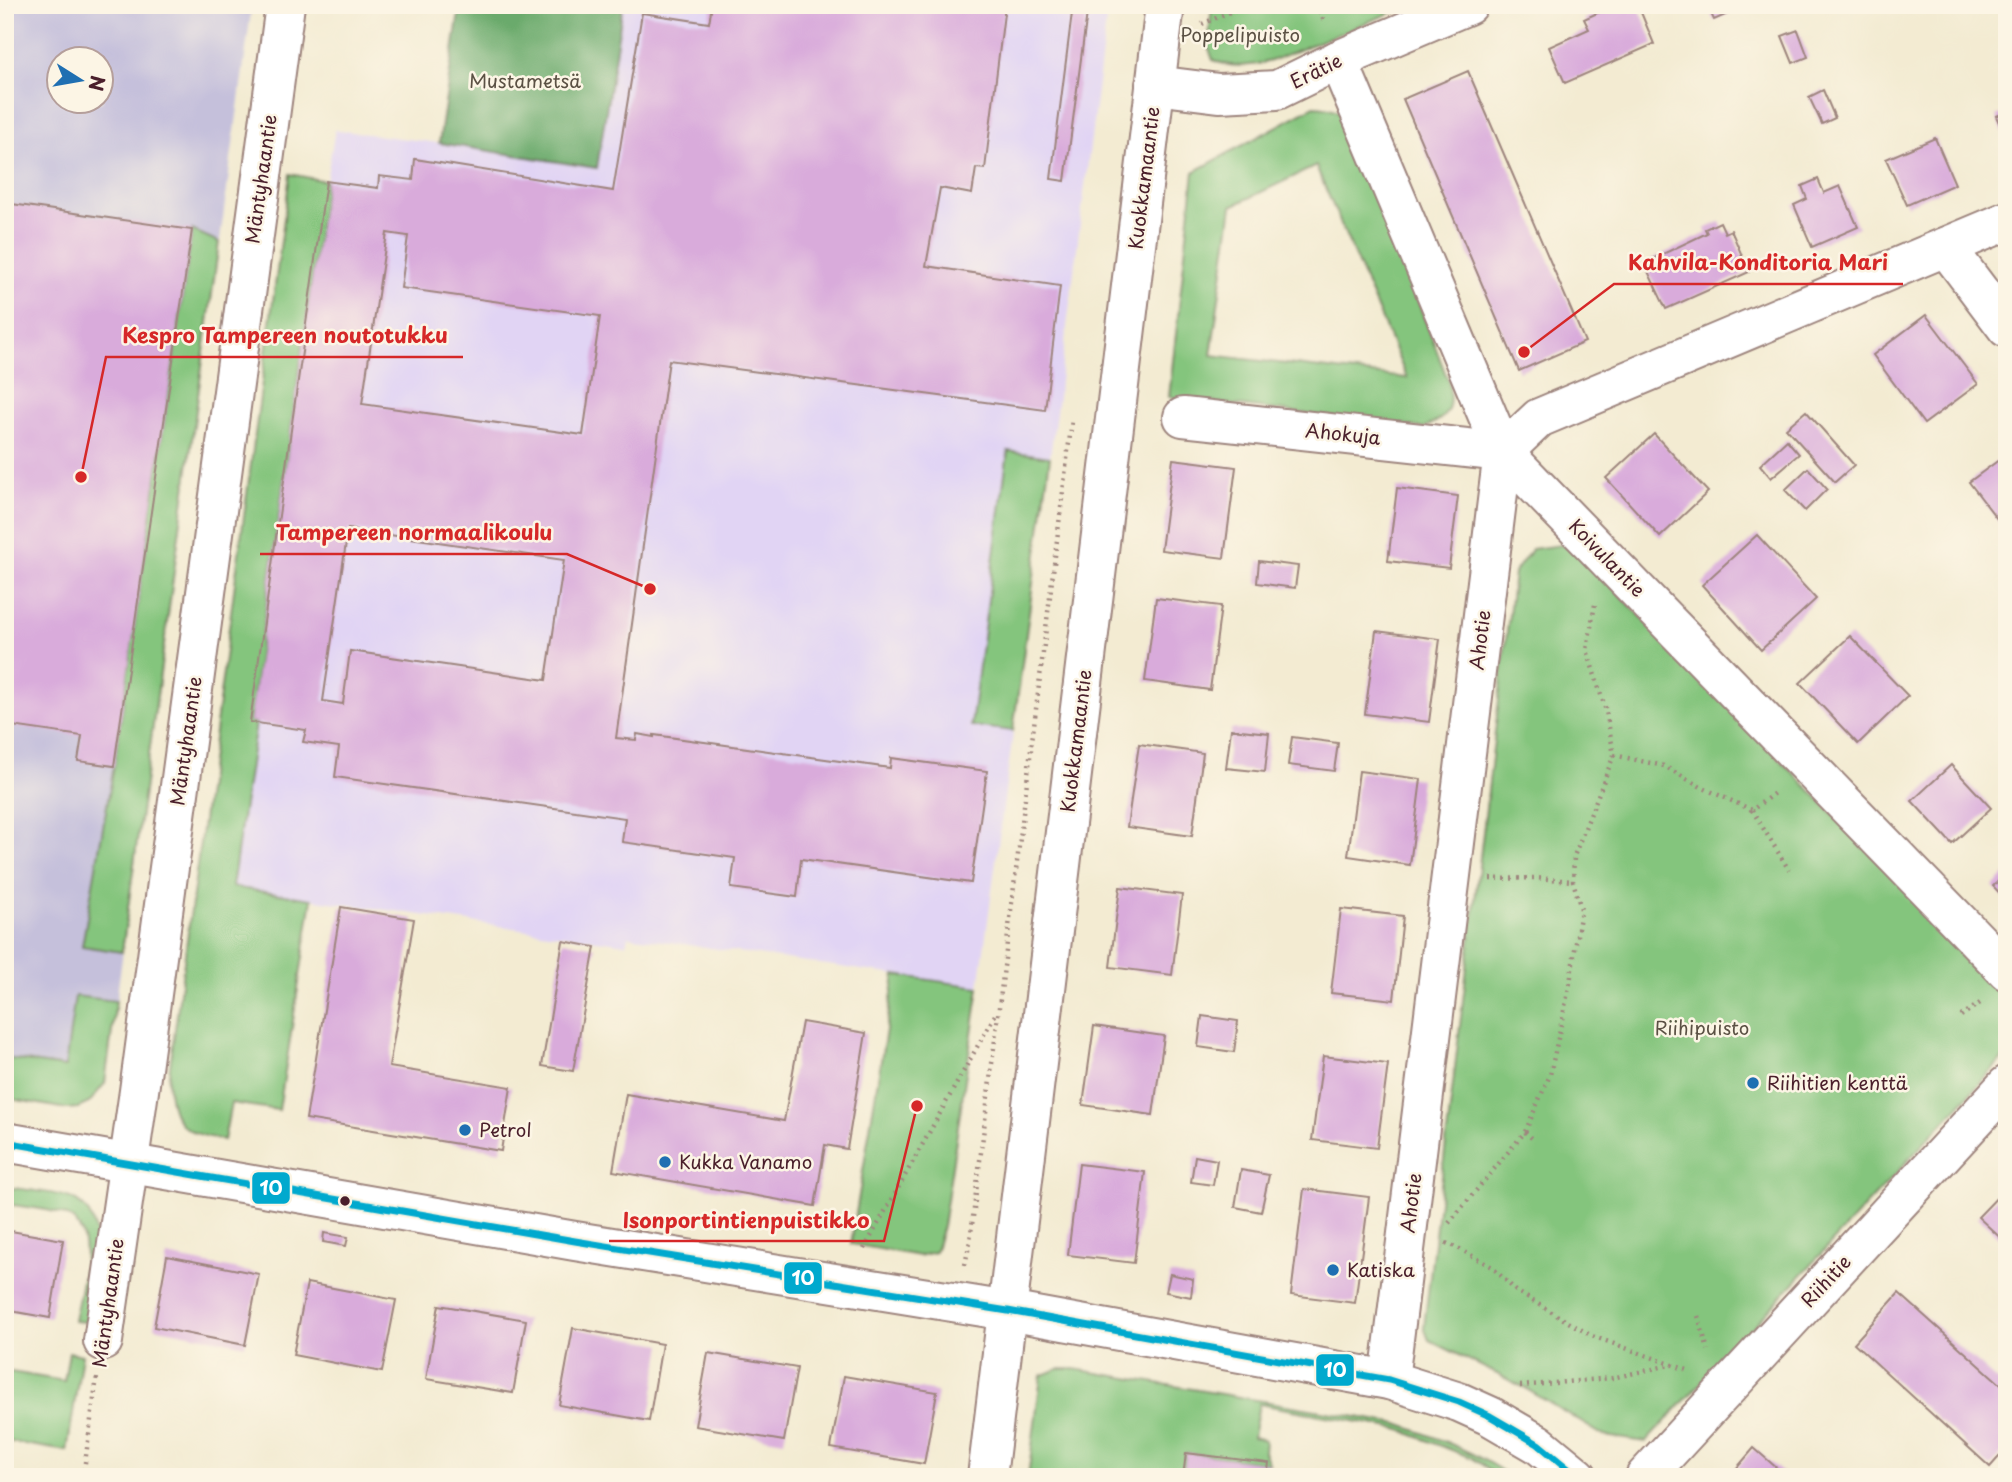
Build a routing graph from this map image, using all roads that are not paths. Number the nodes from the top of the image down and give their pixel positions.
1 (285, 5) edge
2 (1165, 5) edge
3 (1468, 5) edge
4 (1338, 60) junction
5 (1155, 85) junction
6 (2007, 221) edge
7 (1946, 247) junction
8 (2007, 328) edge
9 (1183, 416) dead end
10 (1503, 452) junction
11 (2007, 971) edge
12 (2007, 1085) edge
13 (5, 1142) edge
14 (128, 1164) junction
15 (1008, 1311) junction
16 (103, 1342) road end
17 (1389, 1380) junction
18 (987, 1477) edge
19 (1578, 1477) edge
20 (1645, 1477) edge

1 - 14 street, Mäntyhaantie
2 - 5 street, Kuokkamaantie
3 - 4 street, Erätie
4 - 5 street, Erätie
4 - 10 street, Koivulantie
5 - 15 street, Kuokkamaantie
6 - 7 street
7 - 8 street
7 - 10 street
9 - 10 street, Ahokuja
10 - 11 street, Koivulantie
10 - 17 street, Ahotie
12 - 20 street, Riihitie
13 - 14 street
14 - 15 street
14 - 16 street, Mäntyhaantie
15 - 17 street
15 - 18 street, Kuokkamaantie
17 - 19 street

